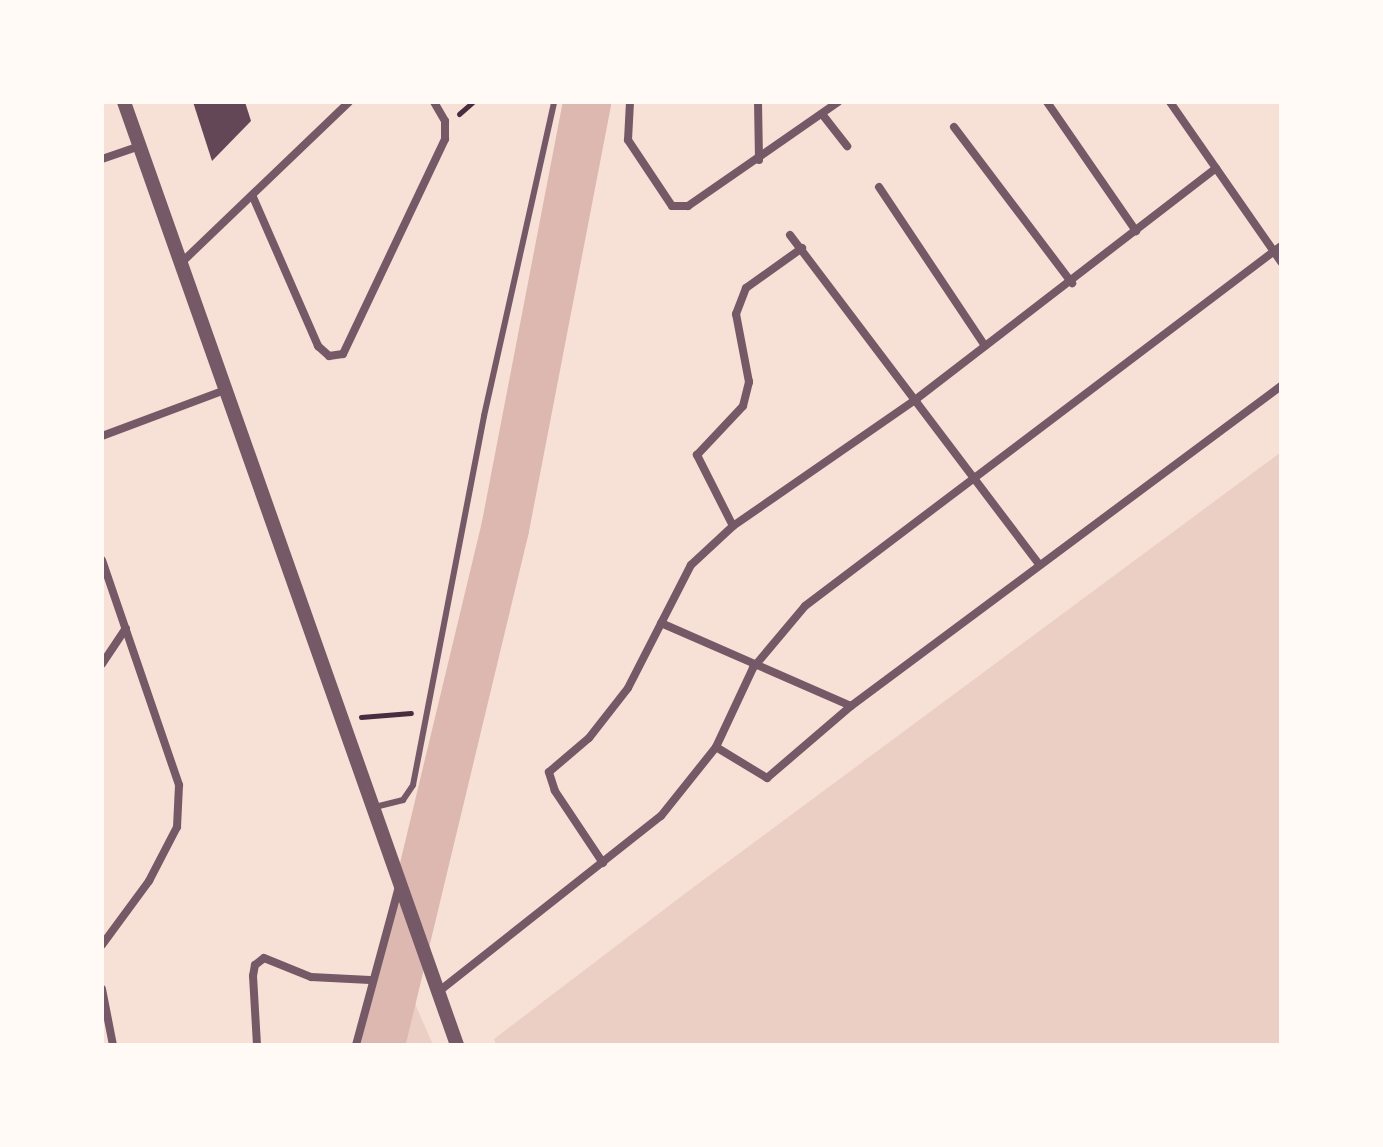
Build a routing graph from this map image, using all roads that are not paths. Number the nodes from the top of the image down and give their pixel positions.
1 (124, 102) edge
2 (349, 102) edge
3 (434, 102) edge
4 (554, 102) edge
5 (630, 102) edge
6 (758, 102) edge
7 (838, 102) edge
8 (1047, 102) edge
9 (1170, 102) edge
10 (822, 114) junction
11 (954, 127) dead end
12 (141, 146) junction
13 (847, 146) dead end
14 (102, 159) edge
15 (759, 160) junction
16 (1216, 168) junction
17 (879, 187) dead end
18 (253, 197) junction
19 (1136, 231) junction
20 (790, 235) dead end
21 (802, 248) junction
22 (1278, 249) edge
23 (1281, 262) edge
24 (180, 264) junction
25 (1072, 283) junction
26 (985, 346) junction
27 (1281, 386) edge
28 (225, 390) junction
29 (915, 400) junction
30 (102, 436) edge
31 (974, 478) junction
32 (733, 526) junction
33 (102, 560) edge
34 (1039, 564) junction
35 (661, 623) junction
36 (126, 628) junction
37 (102, 664) edge
38 (753, 668) junction
39 (851, 706) junction
40 (716, 747) junction
41 (371, 808) junction
42 (603, 863) junction
43 (399, 887) junction
44 (102, 945) edge
45 (370, 980) junction
46 (102, 989) edge
47 (438, 993) junction
48 (113, 1045) edge
49 (257, 1045) edge
50 (356, 1045) edge
51 (457, 1045) edge

1 - 12 street
2 - 18 street
3 - 18 street
4 - 41 lane
5 - 15 street
6 - 15 street
7 - 10 street
8 - 19 street
9 - 16 street
10 - 13 street
10 - 15 street
11 - 25 street
12 - 14 street
12 - 24 street
16 - 19 street
16 - 22 street
17 - 26 street
18 - 24 street
19 - 25 street
20 - 21 street
21 - 29 street
21 - 32 street
22 - 23 street
22 - 31 street
24 - 28 street
25 - 26 street
26 - 29 street
27 - 34 street
28 - 30 street
28 - 41 street
29 - 31 street
29 - 32 street
31 - 34 street
31 - 38 street
32 - 35 street
33 - 36 street
34 - 39 street
35 - 38 street
35 - 42 street
36 - 37 street
36 - 44 street
38 - 39 street
38 - 40 street
39 - 40 street
40 - 42 street
41 - 43 street
42 - 47 street
43 - 45 street
43 - 47 street
45 - 49 street
45 - 50 street
46 - 48 street
47 - 51 street

